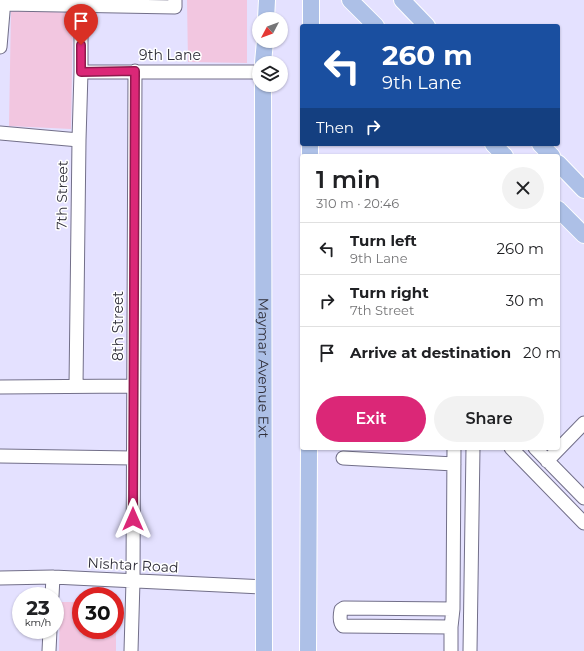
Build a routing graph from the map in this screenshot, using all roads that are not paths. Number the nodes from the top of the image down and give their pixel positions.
1 (268, 0) edge
2 (311, 0) edge
3 (350, 0) edge
4 (402, 0) edge
5 (4, 2) edge
6 (175, 3) edge
7 (81, 5) junction
8 (267, 12) edge
9 (311, 24) edge
10 (374, 24) edge
11 (425, 24) edge
12 (0, 47) edge
13 (135, 71) junction
14 (81, 72) junction
15 (252, 72) edge
16 (263, 92) edge
17 (0, 133) edge
18 (79, 140) junction
19 (495, 146) edge
20 (542, 146) edge
21 (503, 154) edge
22 (550, 154) edge
23 (560, 164) edge
24 (584, 190) edge
25 (560, 211) edge
26 (584, 235) edge
27 (76, 386) junction
28 (133, 386) junction
29 (0, 387) edge
30 (584, 423) edge
31 (560, 448) edge
32 (309, 450) edge
33 (454, 450) edge
34 (473, 450) edge
35 (513, 450) edge
36 (537, 450) edge
37 (558, 450) edge
38 (0, 456) edge
39 (133, 458) junction
40 (343, 458) dead end
41 (547, 461) junction
42 (454, 464) junction
43 (584, 498) edge
44 (584, 523) edge
45 (53, 577) junction
46 (0, 578) edge
47 (133, 581) junction
48 (52, 587) edge
49 (264, 587) junction
50 (454, 609) junction
51 (451, 627) junction
52 (50, 639) edge
53 (50, 651) edge
54 (131, 651) edge
55 (264, 651) edge
56 (308, 651) edge
57 (451, 651) edge
58 (470, 651) edge

1 - 8 main road
2 - 9 main road
3 - 10 main road
4 - 11 main road
5 - 7 street
5 - 12 street
6 - 7 street
7 - 14 street, 7th Street
13 - 14 street, 9th Lane
13 - 15 street, 9th Lane
13 - 28 street, 8th Street
14 - 18 street, 7th Street
16 - 49 main road, Maymar Avenue Ext
17 - 18 street
18 - 27 street, 7th Street
19 - 21 main road
20 - 22 main road
23 - 24 main road
25 - 26 main road
27 - 28 street
27 - 29 street
28 - 39 street, 8th Street
30 - 31 street
32 - 56 main road
33 - 42 street
34 - 58 street
35 - 44 street
36 - 41 street
37 - 41 street
38 - 39 street
39 - 47 street, 8th Street
40 - 42 street
41 - 43 street
42 - 50 street
45 - 46 street, Nishtar Road
45 - 47 street, Nishtar Road
45 - 48 street
47 - 49 street, Nishtar Road
47 - 54 street, 8th Street
49 - 55 main road, Maymar Avenue Ext
50 - 51 street
50 - 51 street
51 - 57 street
52 - 53 street

